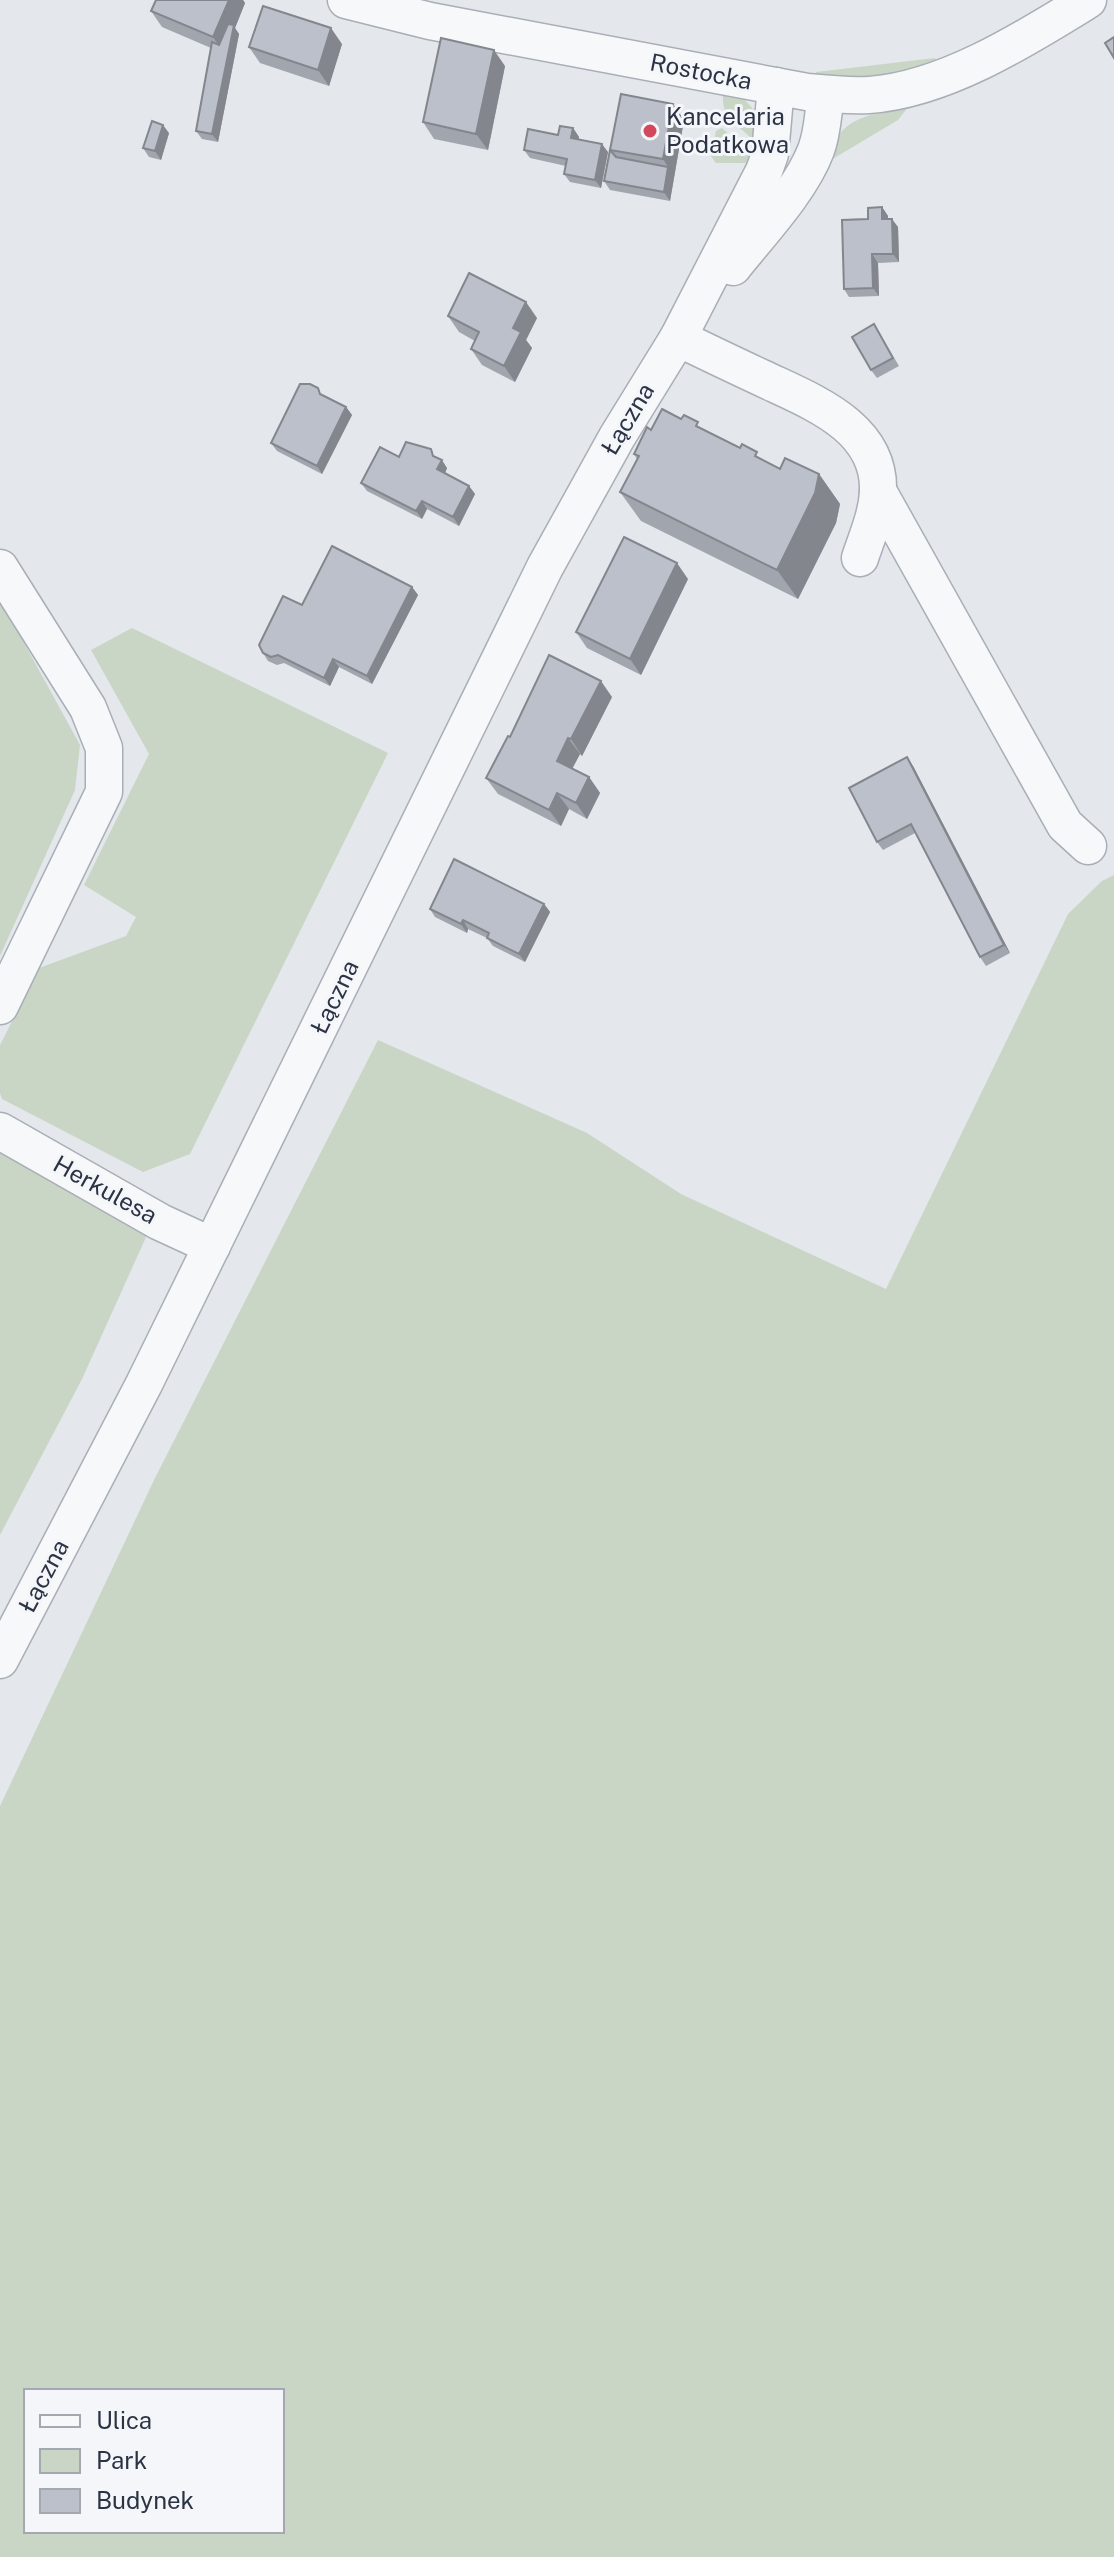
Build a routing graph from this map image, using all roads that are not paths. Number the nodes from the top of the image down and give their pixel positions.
1 (346, 0) edge
2 (1088, 0) edge
3 (776, 86) junction
4 (826, 94) junction
5 (678, 338) junction
6 (878, 491) junction
7 (860, 558) dead end
8 (0, 568) edge
9 (1088, 846) dead end
10 (0, 1006) edge
11 (0, 1131) edge
12 (212, 1246) junction
13 (0, 1660) edge

1 - 3 street, Rostocka
2 - 4 street, Rostocka
3 - 4 street, Rostocka
3 - 5 street, Łączna
4 - 5 street, Łączna
5 - 6 street
5 - 12 street, Łączna
6 - 7 street
6 - 9 street
8 - 10 street
11 - 12 street, Herkulesa
12 - 13 street, Łączna

